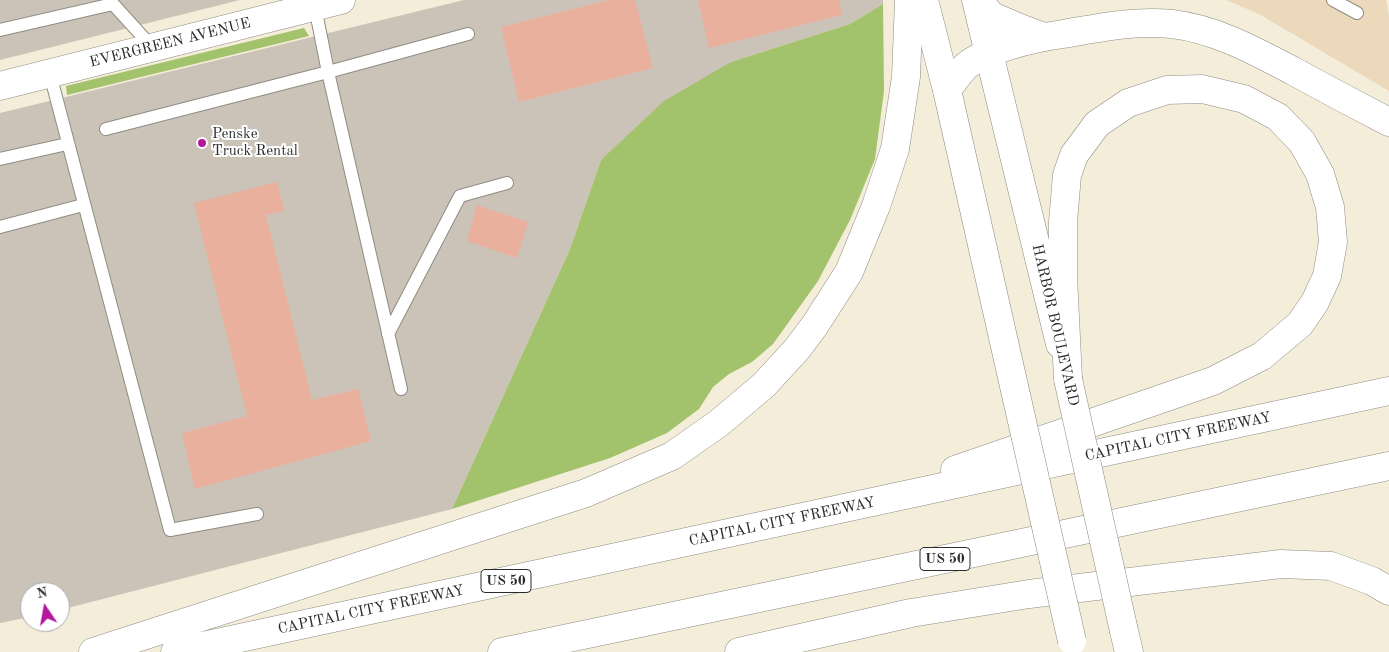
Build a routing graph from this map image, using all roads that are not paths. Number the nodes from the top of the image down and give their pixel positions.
1 (341, 0) edge
2 (909, 0) edge
3 (924, 0) edge
4 (976, 0) edge
5 (1333, 0) edge
6 (283, 7) edge
7 (315, 7) junction
8 (1357, 13) dead end
9 (0, 30) edge
10 (468, 34) dead end
11 (1044, 37) junction
12 (153, 48) junction
13 (989, 52) junction
14 (328, 72) junction
15 (50, 74) junction
16 (0, 86) edge
17 (947, 90) junction
18 (1389, 122) edge
19 (106, 129) dead end
20 (67, 144) junction
21 (0, 159) edge
22 (507, 183) dead end
23 (83, 205) junction
24 (0, 227) edge
25 (388, 334) junction
26 (1068, 379) junction
27 (401, 389) dead end
28 (1389, 391) edge
29 (1389, 466) edge
30 (838, 510) junction
31 (257, 514) dead end
32 (1389, 591) edge
33 (1126, 642) edge
34 (1073, 647) edge
35 (92, 652) edge
36 (175, 652) edge
37 (502, 652) edge
38 (739, 652) edge
39 (791, 652) edge
40 (816, 652) edge

1 - 7 main road, EVERGREEN AVENUE
2 - 35 main road
3 - 17 main road
4 - 11 main road
4 - 13 main road, HARBOR BOULEVARD
5 - 8 lane
6 - 7 main road, EVERGREEN AVENUE
6 - 12 main road, EVERGREEN AVENUE
7 - 14 lane
9 - 12 lane
10 - 14 lane
11 - 13 main road
11 - 18 main road
12 - 15 main road, EVERGREEN AVENUE
13 - 17 main road
13 - 26 main road, HARBOR BOULEVARD
14 - 19 lane
14 - 25 lane
15 - 16 main road, EVERGREEN AVENUE
15 - 20 lane
17 - 34 main road, bridge
20 - 21 lane
20 - 23 lane
22 - 25 lane
23 - 24 lane
23 - 31 lane
25 - 27 lane
26 - 30 main road
26 - 33 main road, HARBOR BOULEVARD, bridge
28 - 30 main road, CAPITAL CITY FREEWAY / US 50
29 - 37 main road, US 50
30 - 36 main road, CAPITAL CITY FREEWAY / US 50
32 - 38 main road
39 - 40 main road

